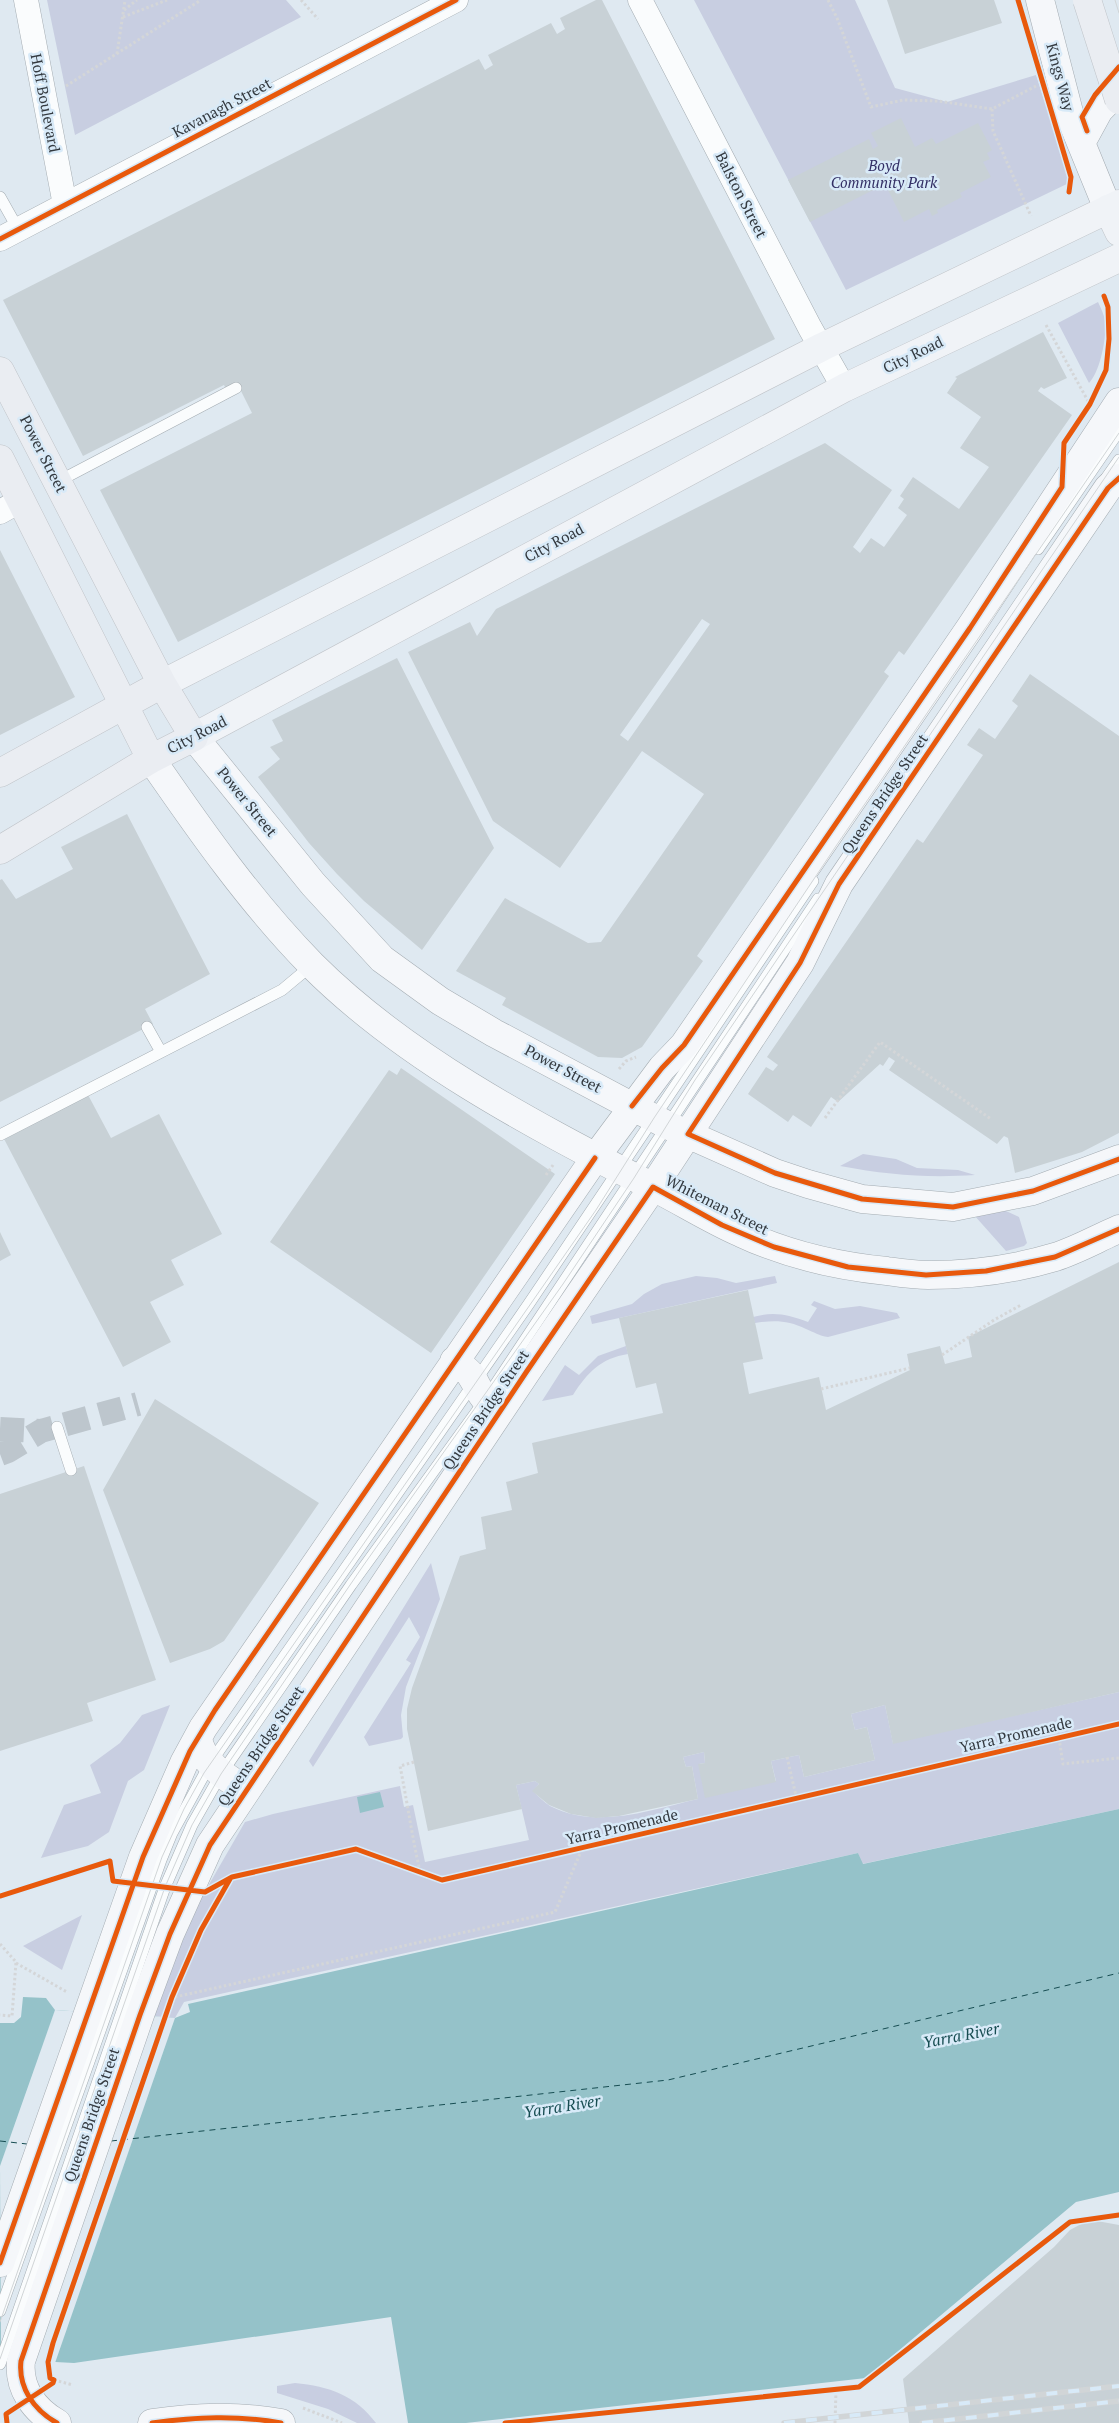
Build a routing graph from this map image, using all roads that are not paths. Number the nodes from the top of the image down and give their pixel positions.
1 (26, 0) edge
2 (456, 0) edge
3 (640, 0) edge
4 (1040, 0) edge
5 (1086, 0) edge
6 (1119, 90) edge
7 (1119, 100) edge
8 (1081, 143) junction
9 (0, 197) edge
10 (65, 205) junction
11 (1115, 215) edge
12 (9, 234) edge
13 (1119, 258) edge
14 (822, 347) junction
15 (0, 371) edge
16 (236, 388) dead end
17 (844, 388) junction
18 (1106, 399) edge
19 (1119, 431) edge
20 (0, 459) edge
21 (1119, 460) edge
22 (1119, 478) edge
23 (57, 482) junction
24 (10, 506) edge
25 (1033, 557) dead end
26 (994, 613) dead end
27 (162, 684) junction
28 (123, 706) junction
29 (929, 709) dead end
30 (194, 737) junction
31 (151, 759) junction
32 (0, 773) edge
33 (0, 850) edge
34 (818, 873) dead end
35 (312, 965) junction
36 (147, 1027) dead end
37 (161, 1052) junction
38 (661, 1121) junction
39 (0, 1135) edge
40 (1119, 1159) edge
41 (625, 1173) junction
42 (1119, 1229) edge
43 (454, 1361) junction
44 (487, 1398) junction
45 (56, 1427) dead end
46 (71, 1470) dead end
47 (198, 1737) junction
48 (216, 1768) junction
49 (247, 1789) junction
50 (98, 2012) junction
51 (130, 2014) junction
52 (0, 2263) edge
53 (0, 2311) edge
54 (15, 2373) edge
55 (57, 2423) edge
56 (152, 2423) edge
57 (280, 2423) edge

1 - 10 street, Hoff Boulevard
2 - 10 street, Kavanagh Street
3 - 14 street, Balston Street
4 - 8 street, Kings Way
5 - 7 highway, bridge
6 - 8 street
8 - 11 street, Kings Way
9 - 12 lane
10 - 12 street, Kavanagh Street
11 - 14 main road
13 - 17 main road, City Road
14 - 17 street, Balston Street
14 - 27 main road
15 - 23 highway, Power Street
16 - 23 lane
17 - 30 main road, City Road
18 - 38 street, Queens Bridge Street
19 - 25 lane
20 - 24 highway
21 - 38 lane, Queens Bridge Street
22 - 38 street, Queens Bridge Street
23 - 24 highway
23 - 27 highway, Power Street
24 - 28 highway
26 - 29 lane
27 - 28 highway
27 - 30 highway, Power Street
28 - 31 highway
28 - 32 highway
30 - 31 highway, City Road
30 - 38 street, Power Street
31 - 33 highway, City Road
31 - 35 street
34 - 38 lane, Queens Bridge Street
35 - 37 lane
35 - 41 street
36 - 37 lane
37 - 39 lane
38 - 40 street
38 - 41 street, Queens Bridge Street
38 - 41 street, Queens Bridge Street
41 - 42 street, Whiteman Street
41 - 43 street, Queens Bridge Street
41 - 44 street, Queens Bridge Street
41 - 44 lane, Queens Bridge Street
43 - 44 street
43 - 47 street, Queens Bridge Street
44 - 48 lane, Queens Bridge Street
44 - 48 lane, Queens Bridge Street
44 - 49 street, Queens Bridge Street
45 - 46 lane
47 - 48 street
47 - 50 street, Queens Bridge Street
48 - 49 street
48 - 50 lane, Queens Bridge Street
48 - 51 lane, Queens Bridge Street
49 - 51 street, Queens Bridge Street
50 - 52 street, Queens Bridge Street
50 - 53 lane, Queens Bridge Street
51 - 54 street, Queens Bridge Street
54 - 55 street
56 - 57 street

